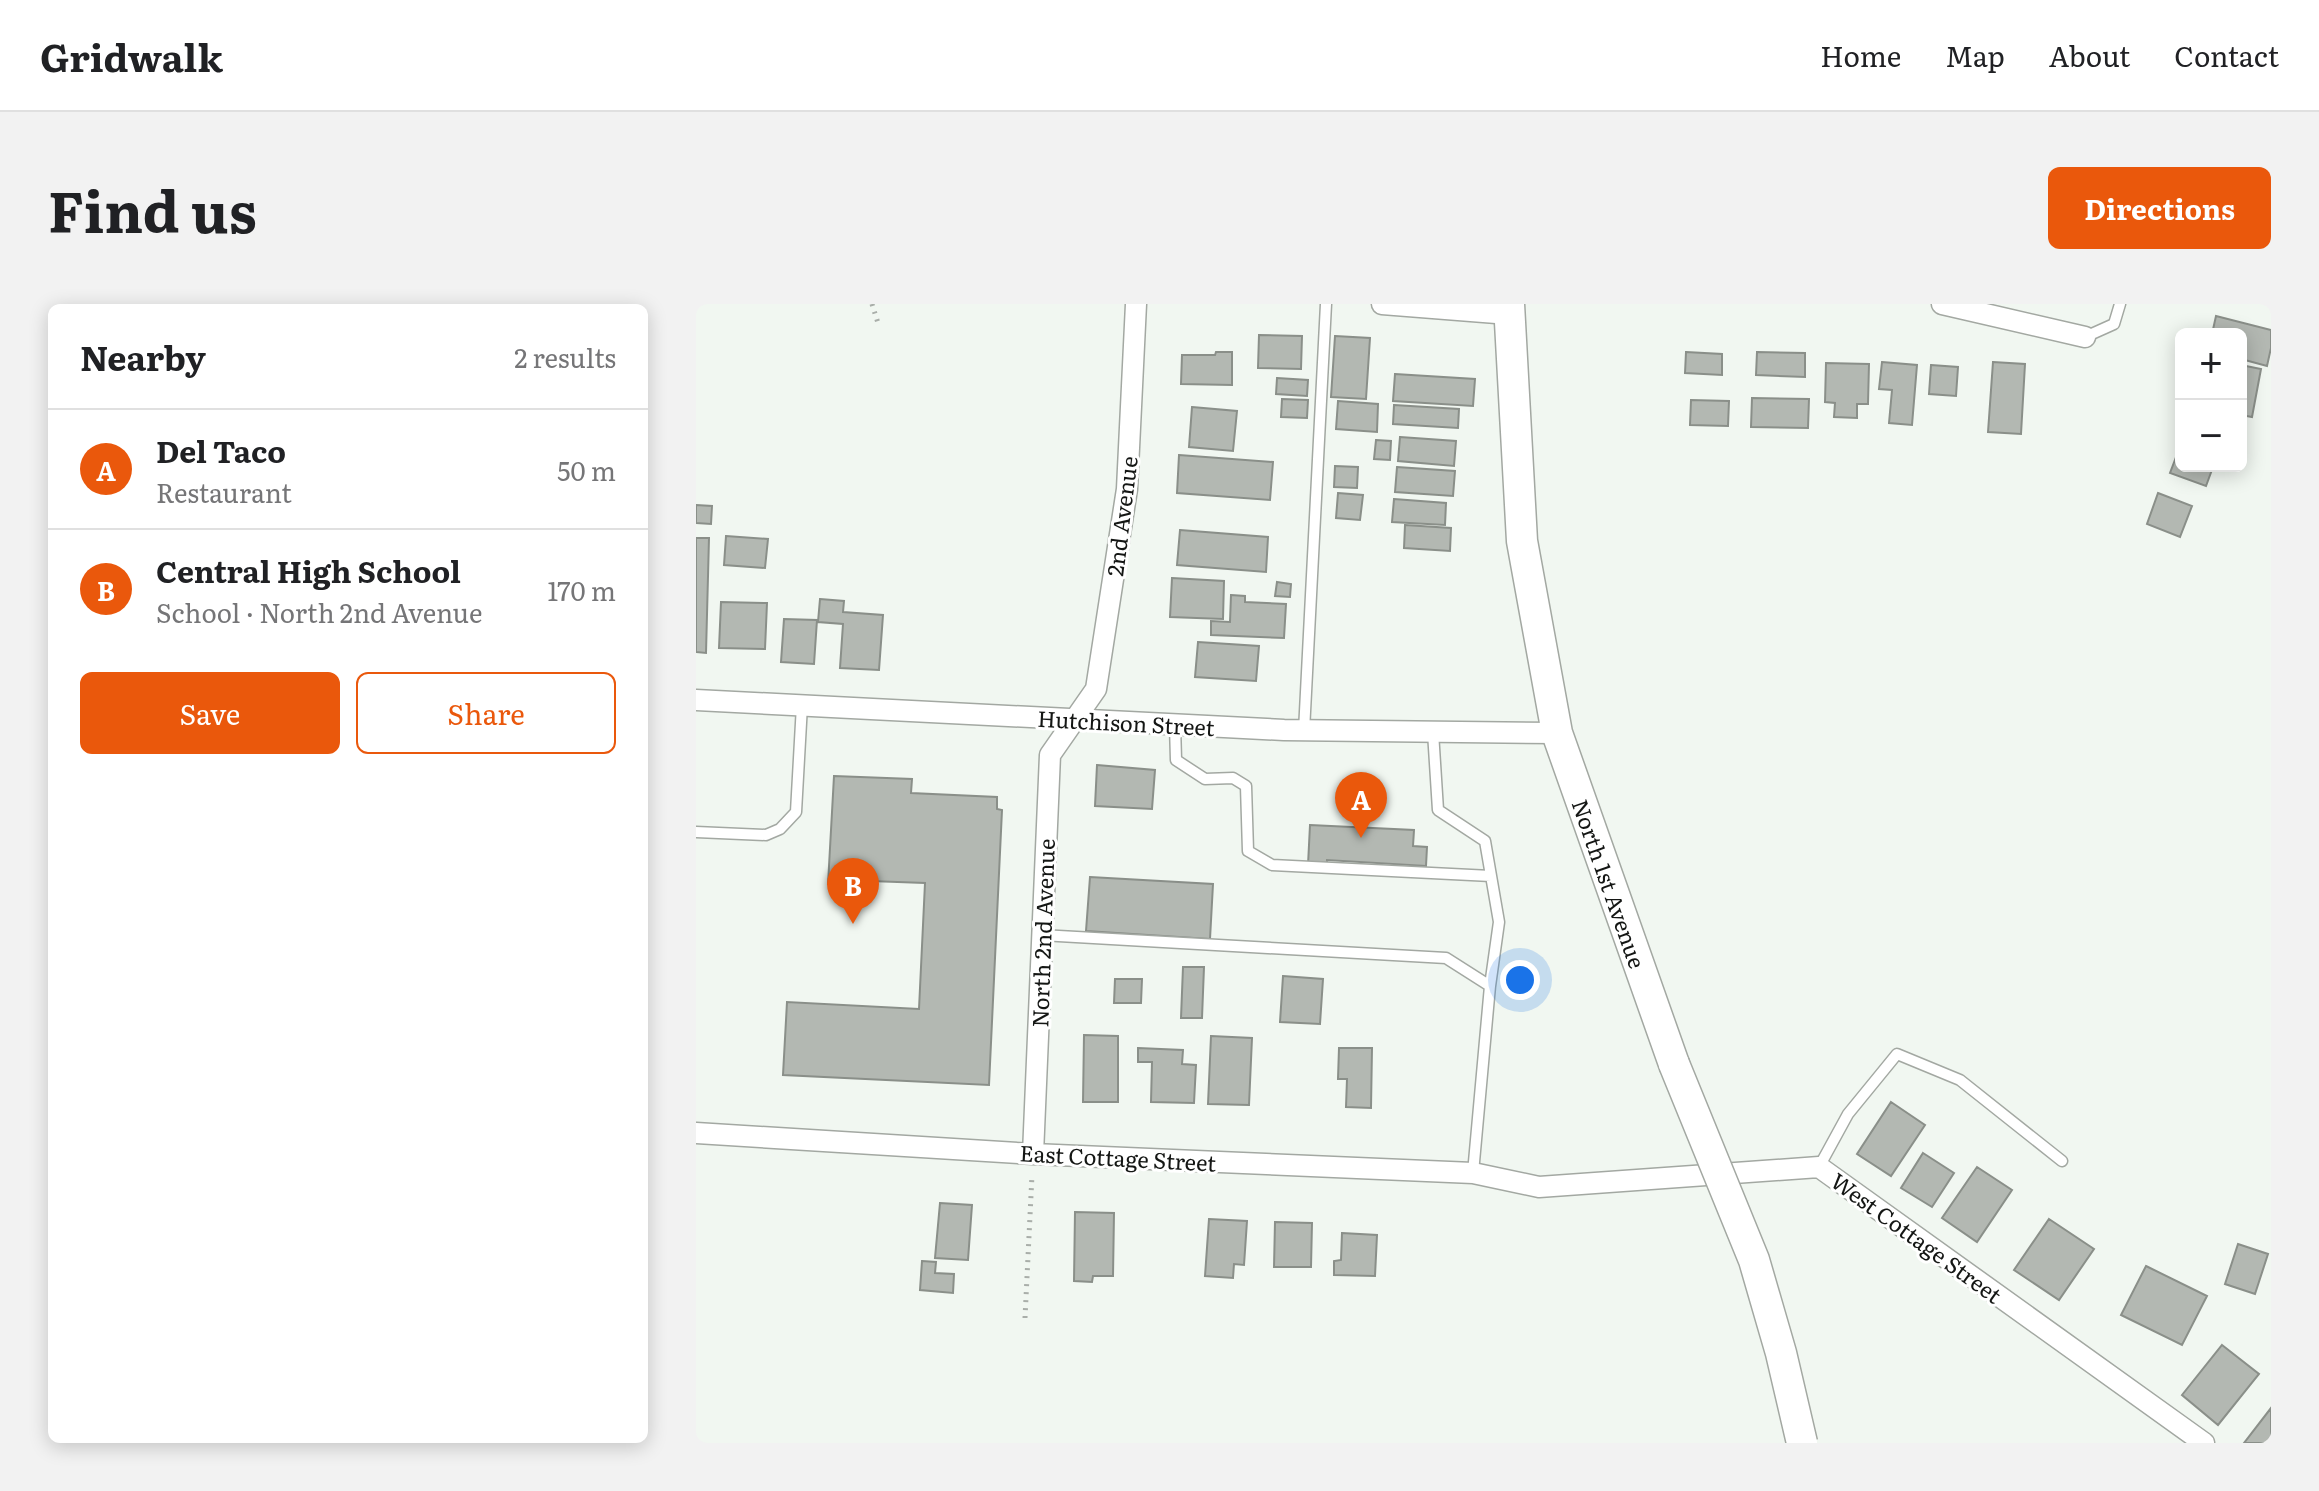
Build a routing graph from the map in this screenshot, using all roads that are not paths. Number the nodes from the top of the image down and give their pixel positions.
1 (1136, 304) edge
2 (1326, 304) edge
3 (1382, 304) edge
4 (1942, 304) edge
5 (2120, 304) edge
6 (1509, 309) edge
7 (2085, 337) joint
8 (696, 700) edge
9 (802, 705) junction
10 (1073, 720) junction
11 (1175, 725) junction
12 (1304, 731) junction
13 (1433, 732) junction
14 (1557, 733) junction
15 (696, 832) edge
16 (1491, 876) junction
17 (1041, 935) junction
18 (1490, 986) junction
19 (696, 1133) edge
20 (1033, 1154) junction
21 (2062, 1161) dead end
22 (1819, 1167) junction
23 (1473, 1173) junction
24 (1539, 1187) joint
25 (1802, 1443) edge
26 (2204, 1443) edge

1 - 10 street, 2nd Avenue
2 - 12 lane
3 - 6 street
4 - 7 street
5 - 7 lane
6 - 14 main road, North 1st Avenue
8 - 9 street, Hutchison Street
9 - 10 street, Hutchison Street
9 - 15 lane
10 - 11 street, Hutchison Street
10 - 17 street, North 2nd Avenue
11 - 12 street, Hutchison Street
11 - 16 lane
12 - 13 street, Hutchison Street
13 - 14 street, Hutchison Street
13 - 16 lane
14 - 25 main road, North 1st Avenue, bridge
16 - 18 lane
17 - 18 lane
17 - 20 street, North 2nd Avenue
18 - 23 lane
19 - 20 street, East Cottage Street
20 - 23 street, East Cottage Street
21 - 22 lane
22 - 24 street, West Cottage Street
22 - 26 street, West Cottage Street
23 - 24 street, East Cottage Street

